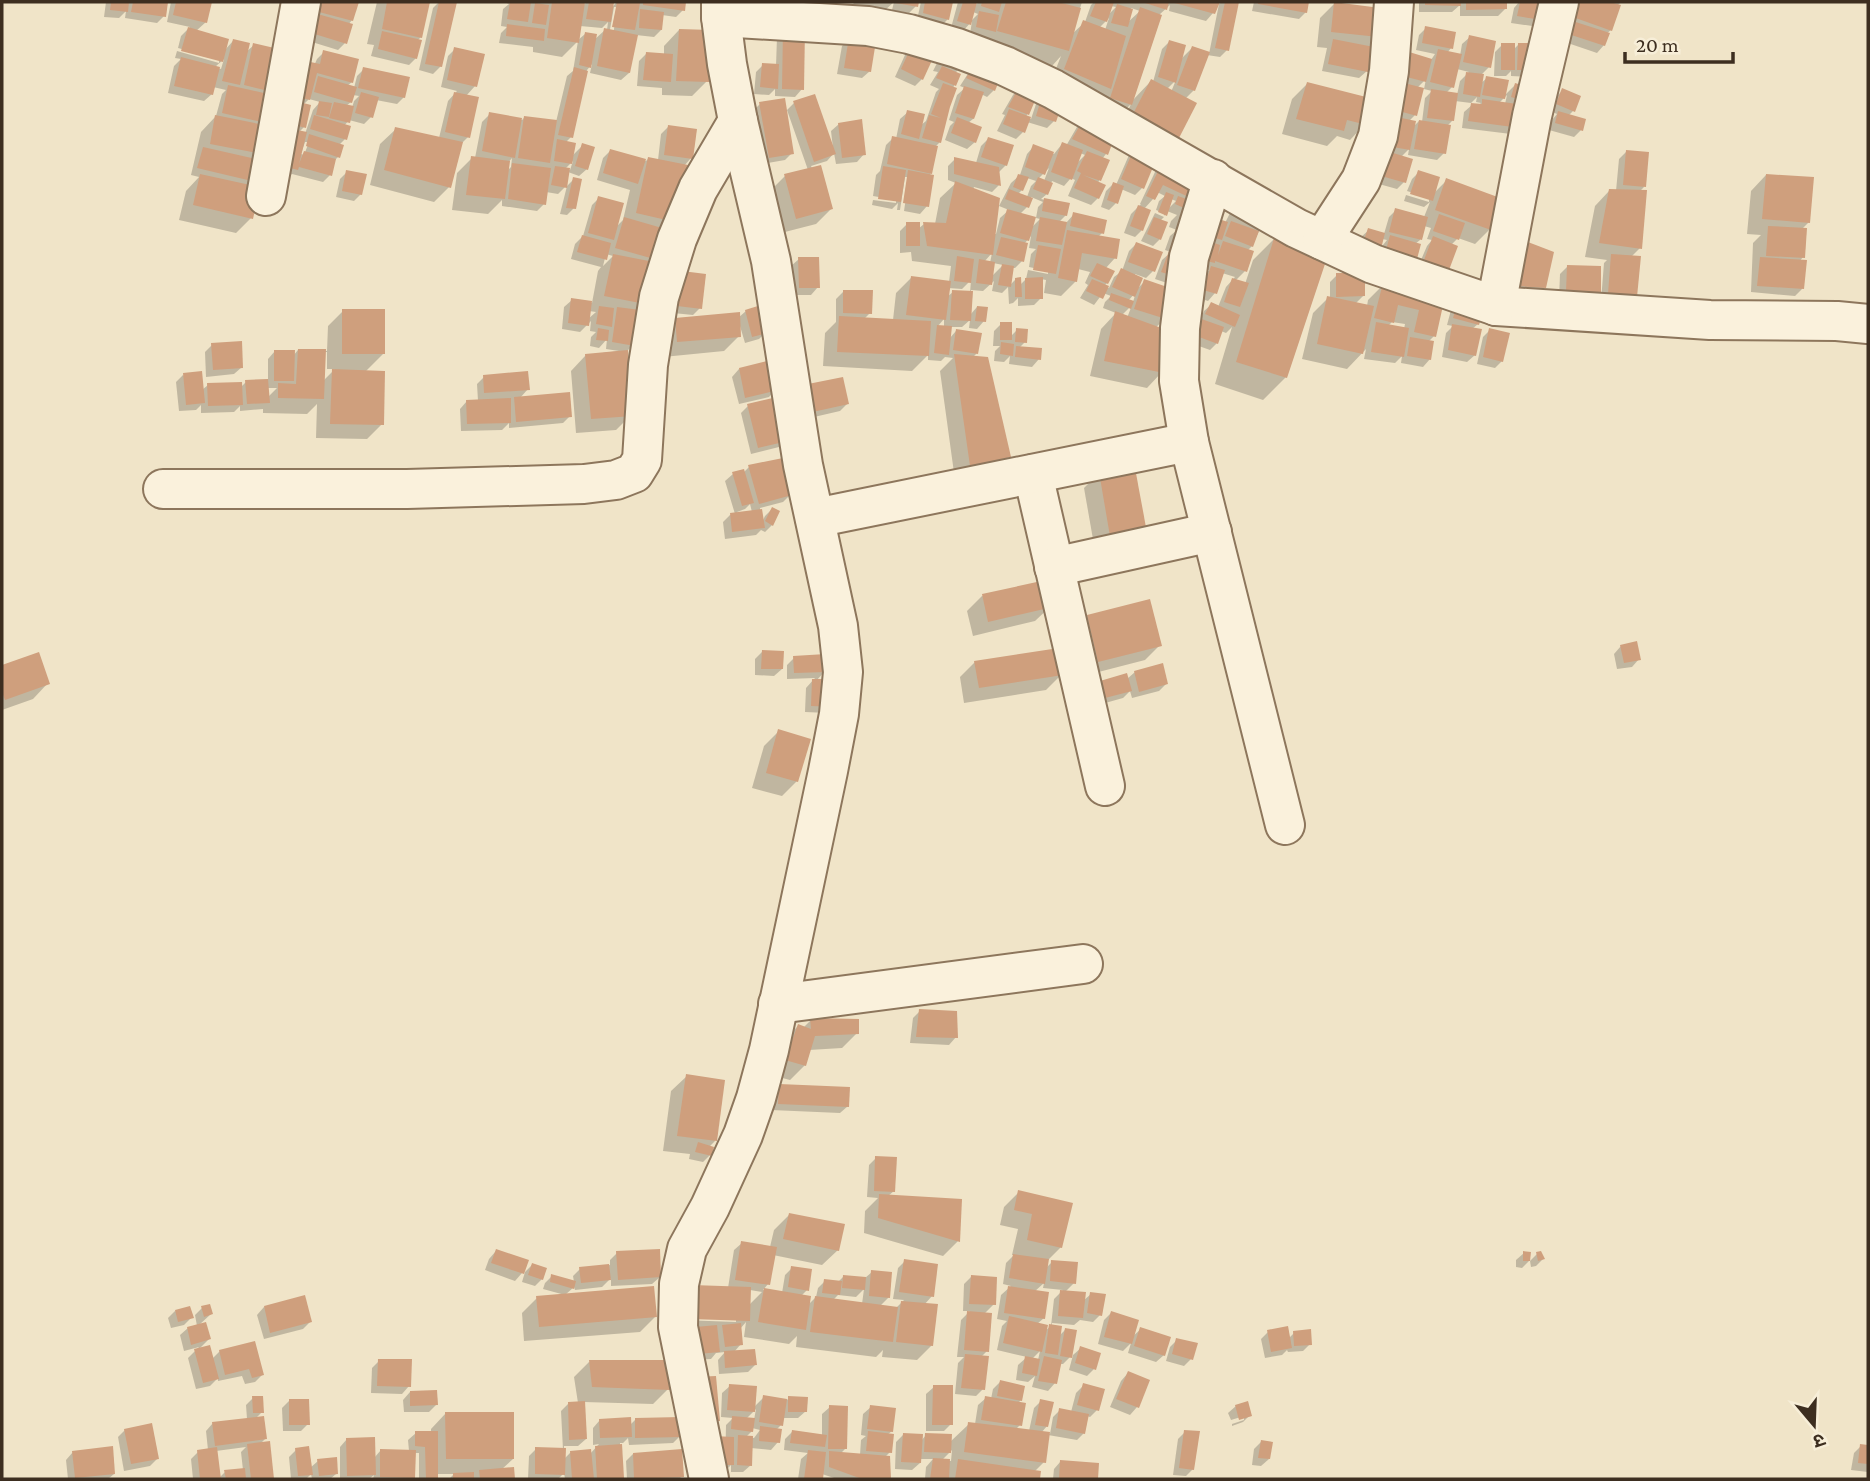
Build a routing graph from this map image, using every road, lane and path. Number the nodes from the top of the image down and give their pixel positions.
1 (301, 2) edge
2 (1394, 2) edge
3 (1559, 2) edge
4 (721, 9) edge
5 (738, 121) junction
6 (1213, 179) junction
7 (266, 196) dead end
8 (1322, 240) junction
9 (1496, 306) junction
10 (1868, 324) edge
11 (1189, 442) junction
12 (1033, 474) junction
13 (163, 489) dead end
14 (815, 518) junction
15 (1212, 532) junction
16 (1054, 567) junction
17 (1105, 786) dead end
18 (1285, 825) dead end
19 (1083, 964) dead end
20 (781, 990) junction
21 (709, 1479) edge

1 - 7 street
2 - 8 street
3 - 9 street
4 - 5 street
4 - 6 street
5 - 13 street
5 - 14 street
6 - 8 street
6 - 11 street
8 - 9 street
9 - 10 street
11 - 12 street
11 - 15 street
12 - 14 street
12 - 16 street
14 - 20 street
15 - 16 street
15 - 18 street
16 - 17 street
19 - 20 street
20 - 21 street

